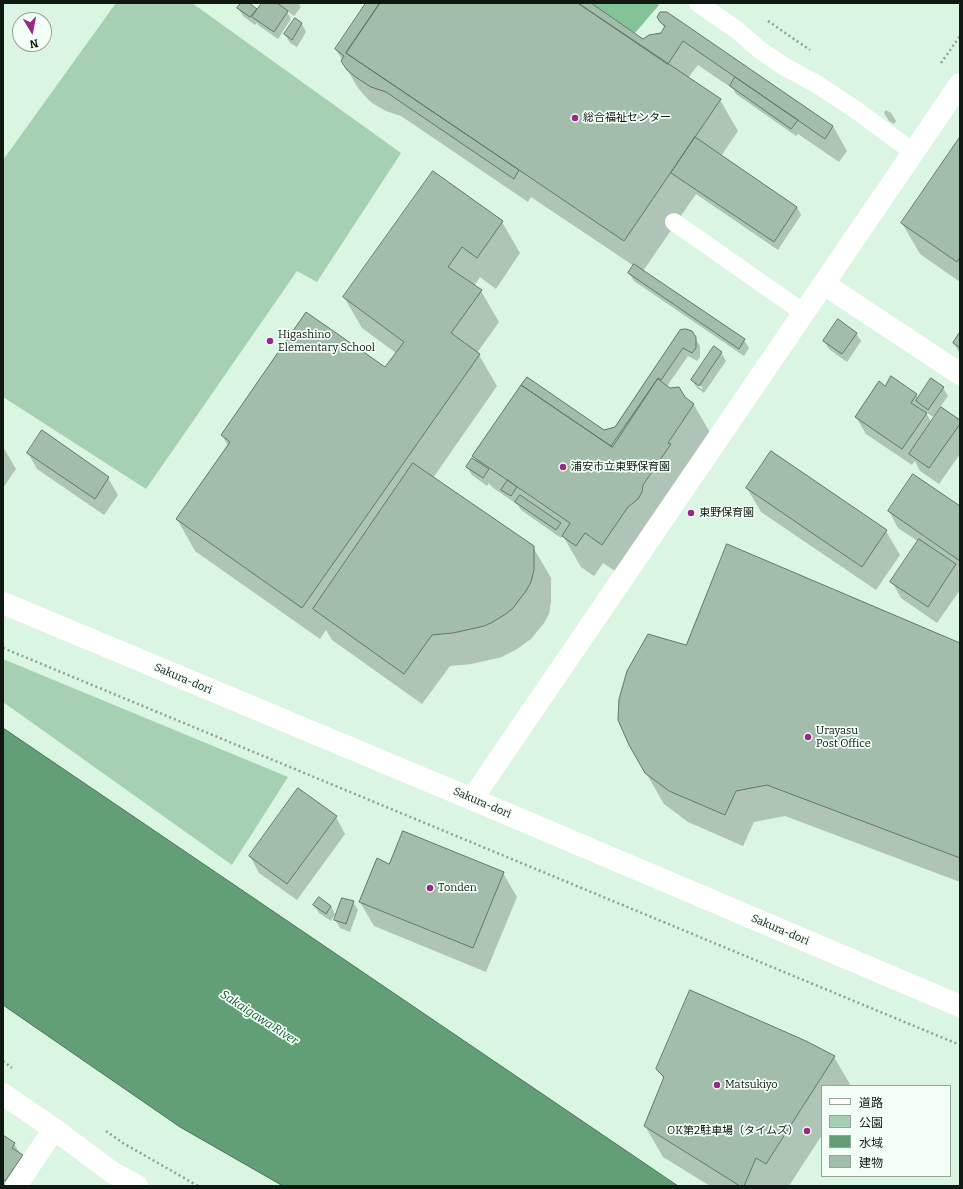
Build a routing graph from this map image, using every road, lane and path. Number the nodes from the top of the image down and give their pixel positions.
1 (698, 3) edge
2 (960, 84) edge
3 (913, 152) junction
4 (674, 222) dead end
5 (824, 284) junction
6 (804, 313) junction
7 (960, 374) edge
8 (3, 603) edge
9 (3, 648) edge
10 (472, 799) junction
11 (960, 1006) edge
12 (960, 1045) edge
13 (3, 1061) edge
14 (16, 1070) dead end
15 (3, 1094) edge
16 (54, 1129) junction
17 (104, 1130) dead end
18 (112, 1179) edge
19 (16, 1186) edge
20 (138, 1186) edge
21 (198, 1186) edge

1 - 3 lane
2 - 3 street
3 - 5 street
4 - 6 lane
5 - 6 street
5 - 7 street
6 - 10 street
8 - 10 street, Sakura-dori
9 - 12 path
10 - 11 street, Sakura-dori
13 - 14 path
15 - 16 street
16 - 18 street
16 - 19 street
17 - 21 path
18 - 20 street

